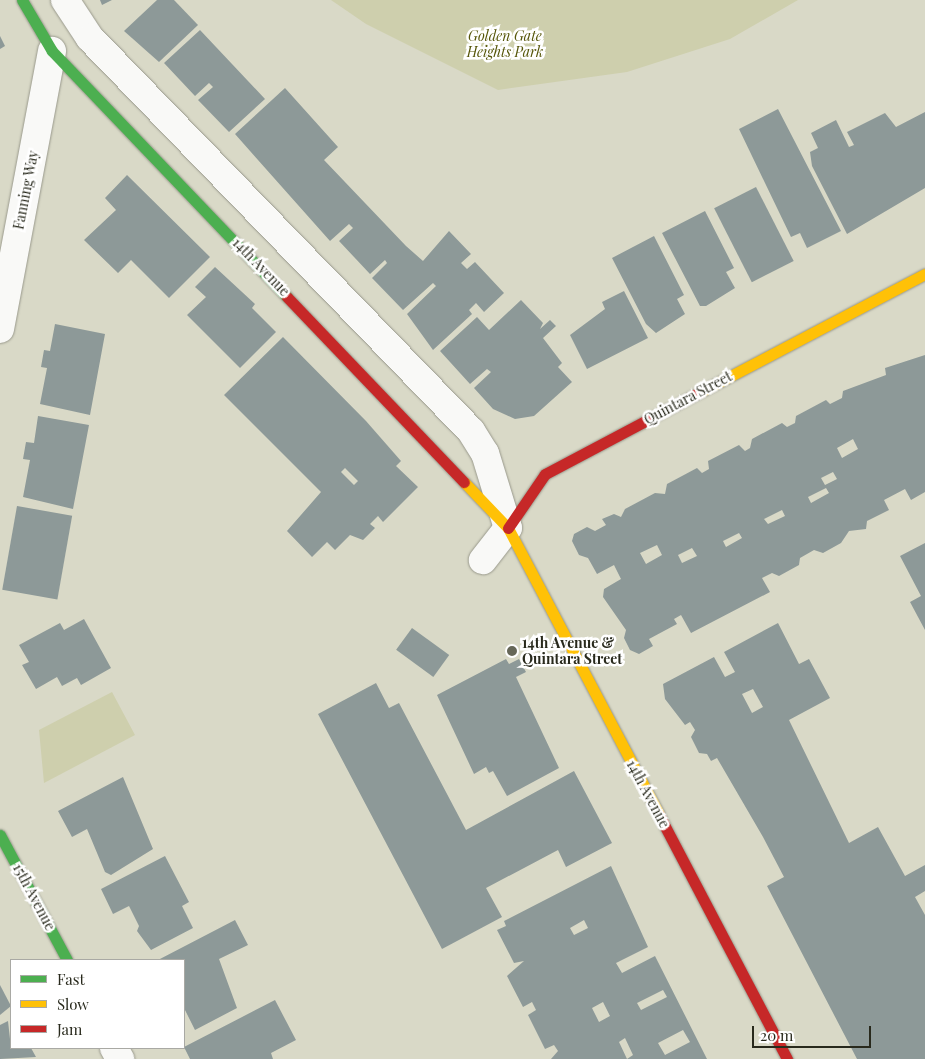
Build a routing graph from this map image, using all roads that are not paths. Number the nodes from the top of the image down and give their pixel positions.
1 (22, 0) edge
2 (65, 0) edge
3 (52, 51) junction
4 (925, 274) edge
5 (0, 329) edge
6 (508, 528) junction
7 (483, 560) dead end
8 (0, 835) edge
9 (66, 959) edge
10 (787, 1059) edge

1 - 3 street, 14th Avenue
2 - 6 street, 14th Avenue
3 - 5 street, Fanning Way
3 - 6 street, 14th Avenue
4 - 6 street, Quintara Street
6 - 7 street, Quintara Street
6 - 10 street, 14th Avenue
8 - 9 street, 15th Avenue

